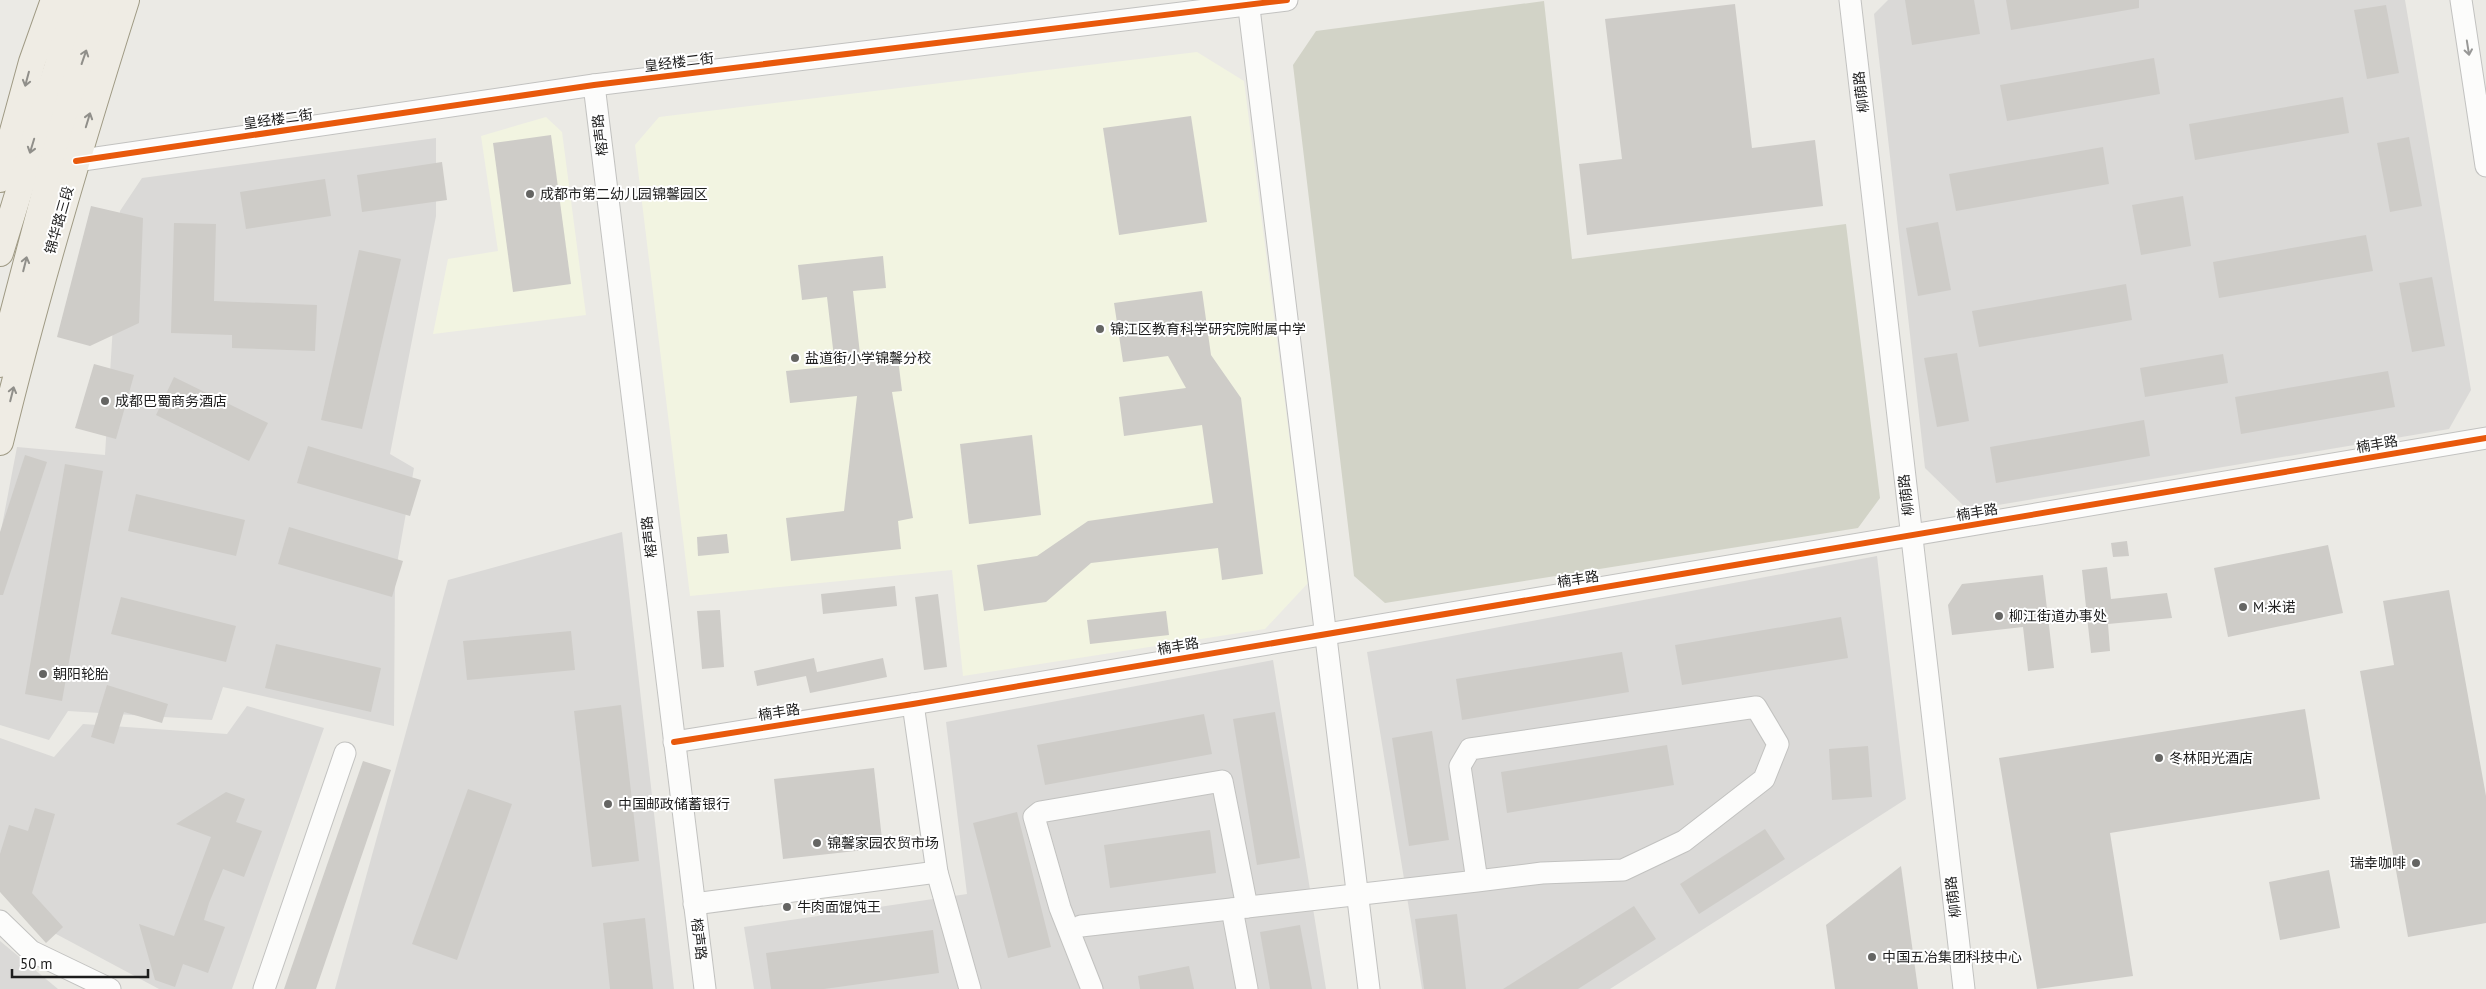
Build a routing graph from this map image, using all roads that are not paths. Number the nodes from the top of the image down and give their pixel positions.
1 (54, 0) edge
2 (78, 0) edge
3 (103, 0) edge
4 (126, 0) edge
5 (1287, 0) edge
6 (1850, 0) edge
7 (2461, 0) edge
8 (1248, 3) edge
9 (594, 85) junction
10 (76, 161) junction
11 (2486, 166) edge
12 (0, 179) edge
13 (0, 253) edge
14 (0, 364) edge
15 (2486, 438) edge
16 (0, 442) edge
17 (1911, 536) junction
18 (1326, 633) junction
19 (913, 704) junction
20 (674, 742) junction
21 (345, 753) dead end
22 (937, 872) junction
23 (1478, 881) junction
24 (1357, 894) junction
25 (694, 904) junction
26 (1240, 908) junction
27 (0, 921) edge
28 (1081, 926) dead end
29 (110, 989) edge
30 (264, 989) edge
31 (705, 989) edge
32 (970, 989) edge
33 (1092, 989) edge
34 (1247, 989) edge
35 (1369, 989) edge
36 (1964, 989) edge

1 -> 12 main road
2 -> 13 main road
14 -> 3 main road
10 -> 4 main road, 锦华路三段
5 - 8 street, 皇经楼二街
6 - 17 street, 柳荫路
7 -> 11 street
8 - 9 street, 皇经楼二街
8 - 18 street
9 - 10 street, 皇经楼二街
9 - 20 street, 榕声路
16 -> 10 main road, 锦华路三段
15 - 17 street, 楠丰路
17 - 18 street, 楠丰路
17 - 36 street, 柳荫路
18 - 19 street, 楠丰路
18 - 24 street
19 - 20 street, 楠丰路
19 - 22 street
20 - 25 street, 榕声路
21 - 30 street
22 - 25 street
22 - 32 street
23 - 23 street
23 - 24 street
24 - 26 street
24 - 35 street
25 - 31 street, 榕声路
26 - 28 street
26 - 33 street
26 - 34 street
27 - 29 street

